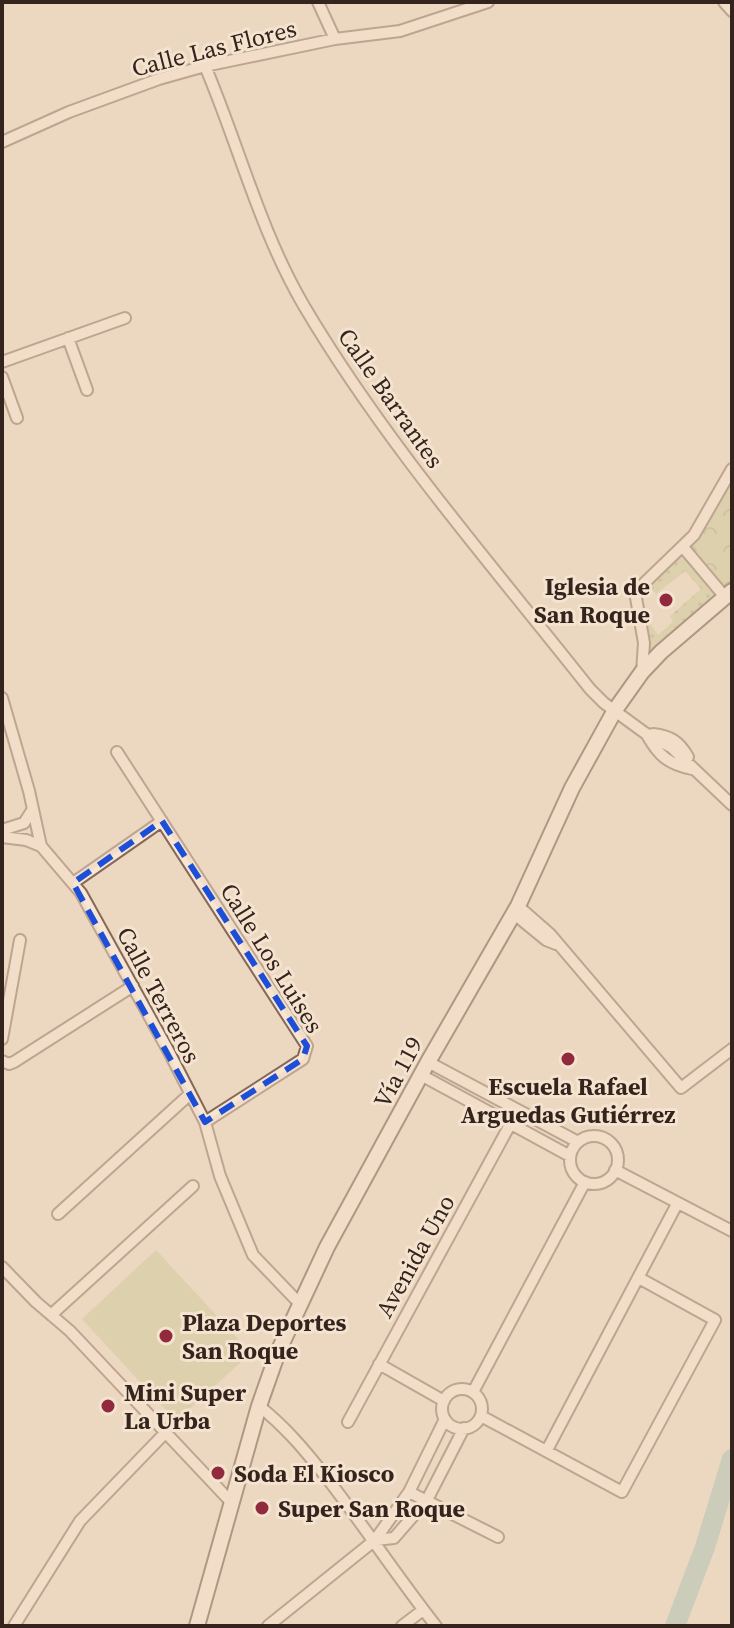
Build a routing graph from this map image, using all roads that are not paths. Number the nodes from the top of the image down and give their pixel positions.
1 (318, 2) edge
2 (488, 2) edge
3 (724, 2) edge
4 (732, 11) edge
5 (335, 39) junction
6 (205, 66) junction
7 (2, 142) edge
8 (125, 318) dead end
9 (68, 338) junction
10 (2, 362) edge
11 (2, 377) edge
12 (87, 390) dead end
13 (17, 418) dead end
14 (732, 469) edge
15 (683, 547) junction
16 (729, 594) edge
17 (642, 672) junction
18 (2, 698) edge
19 (615, 710) junction
20 (117, 752) dead end
21 (732, 805) edge
22 (33, 809) junction
23 (162, 821) junction
24 (2, 830) edge
25 (2, 837) edge
26 (41, 846) junction
27 (73, 883) junction
28 (516, 910) junction
29 (20, 940) dead end
30 (133, 986) junction
31 (2, 1039) edge
32 (732, 1049) edge
33 (2, 1061) edge
34 (428, 1062) junction
35 (421, 1075) junction
36 (190, 1094) junction
37 (518, 1110) junction
38 (205, 1122) junction
39 (510, 1124) junction
40 (578, 1142) junction
41 (570, 1156) junction
42 (615, 1170) junction
43 (585, 1182) junction
44 (193, 1186) dead end
45 (677, 1204) junction
46 (58, 1214) dead end
47 (732, 1231) edge
48 (2, 1267) edge
49 (639, 1278) junction
50 (299, 1303) junction
51 (51, 1315) junction
52 (379, 1364) junction
53 (473, 1392) junction
54 (444, 1401) junction
55 (259, 1406) junction
56 (481, 1416) junction
57 (445, 1419) junction
58 (348, 1422) dead end
59 (464, 1428) junction
60 (166, 1432) junction
61 (547, 1450) junction
62 (409, 1492) junction
63 (427, 1500) junction
64 (231, 1502) junction
65 (498, 1537) dead end
66 (375, 1540) junction
67 (423, 1610) junction
68 (14, 1626) edge
69 (197, 1626) edge
70 (268, 1626) edge
71 (402, 1626) edge
72 (436, 1626) edge

1 - 5 street
2 - 5 street, Calle Las Flores
3 - 4 street
5 - 6 street, Calle Las Flores
6 - 7 street, Calle Las Flores
6 - 19 street, Calle Barrantes
8 - 9 street
9 - 10 street
9 - 12 street
11 - 13 street
14 - 15 street
15 - 16 street
15 - 17 street
16 - 17 main road, Vía 119
17 - 19 main road, Vía 119
18 - 22 street, Calle Terreros
19 - 21 street, Calle Barrantes
19 - 28 main road, Vía 119
20 - 23 street, Calle Los Luises
22 - 24 street
22 - 26 street, Calle Terreros
23 - 27 street
23 - 38 street, Calle Los Luises
25 - 26 street
26 - 27 street, Calle Terreros
27 - 30 street, Calle Terreros
28 - 32 street
28 - 34 main road, Vía 119
29 - 31 street
30 - 33 street
30 - 36 street, Calle Terreros
34 - 35 main road, Vía 119
34 - 37 street
35 - 39 street
35 - 50 main road, Vía 119
36 - 38 street, Calle Terreros
36 - 46 street
37 - 39 street, Avenida Uno
37 - 40 street
38 - 50 street, Calle Terreros
39 - 41 street
39 - 52 street, Avenida Uno
40 - 41 street
40 - 42 street
41 - 43 street
42 - 43 street
42 - 45 street
43 - 53 street
44 - 51 street
45 - 47 street
45 - 49 street
48 - 51 street
49 - 61 street
49 - 61 street
50 - 55 main road, Vía 119
51 - 60 street
52 - 54 street
52 - 58 street, Avenida Uno
53 - 54 street
53 - 56 street
54 - 57 street
55 - 64 main road, Vía 119
55 - 66 street
56 - 59 street
56 - 61 street
57 - 59 street
57 - 62 street
59 - 63 street
60 - 64 street
60 - 68 street
62 - 63 street
62 - 66 street
63 - 65 street
63 - 66 street
64 - 69 main road, Vía 119
66 - 67 street
66 - 70 street
67 - 71 street
67 - 72 street

